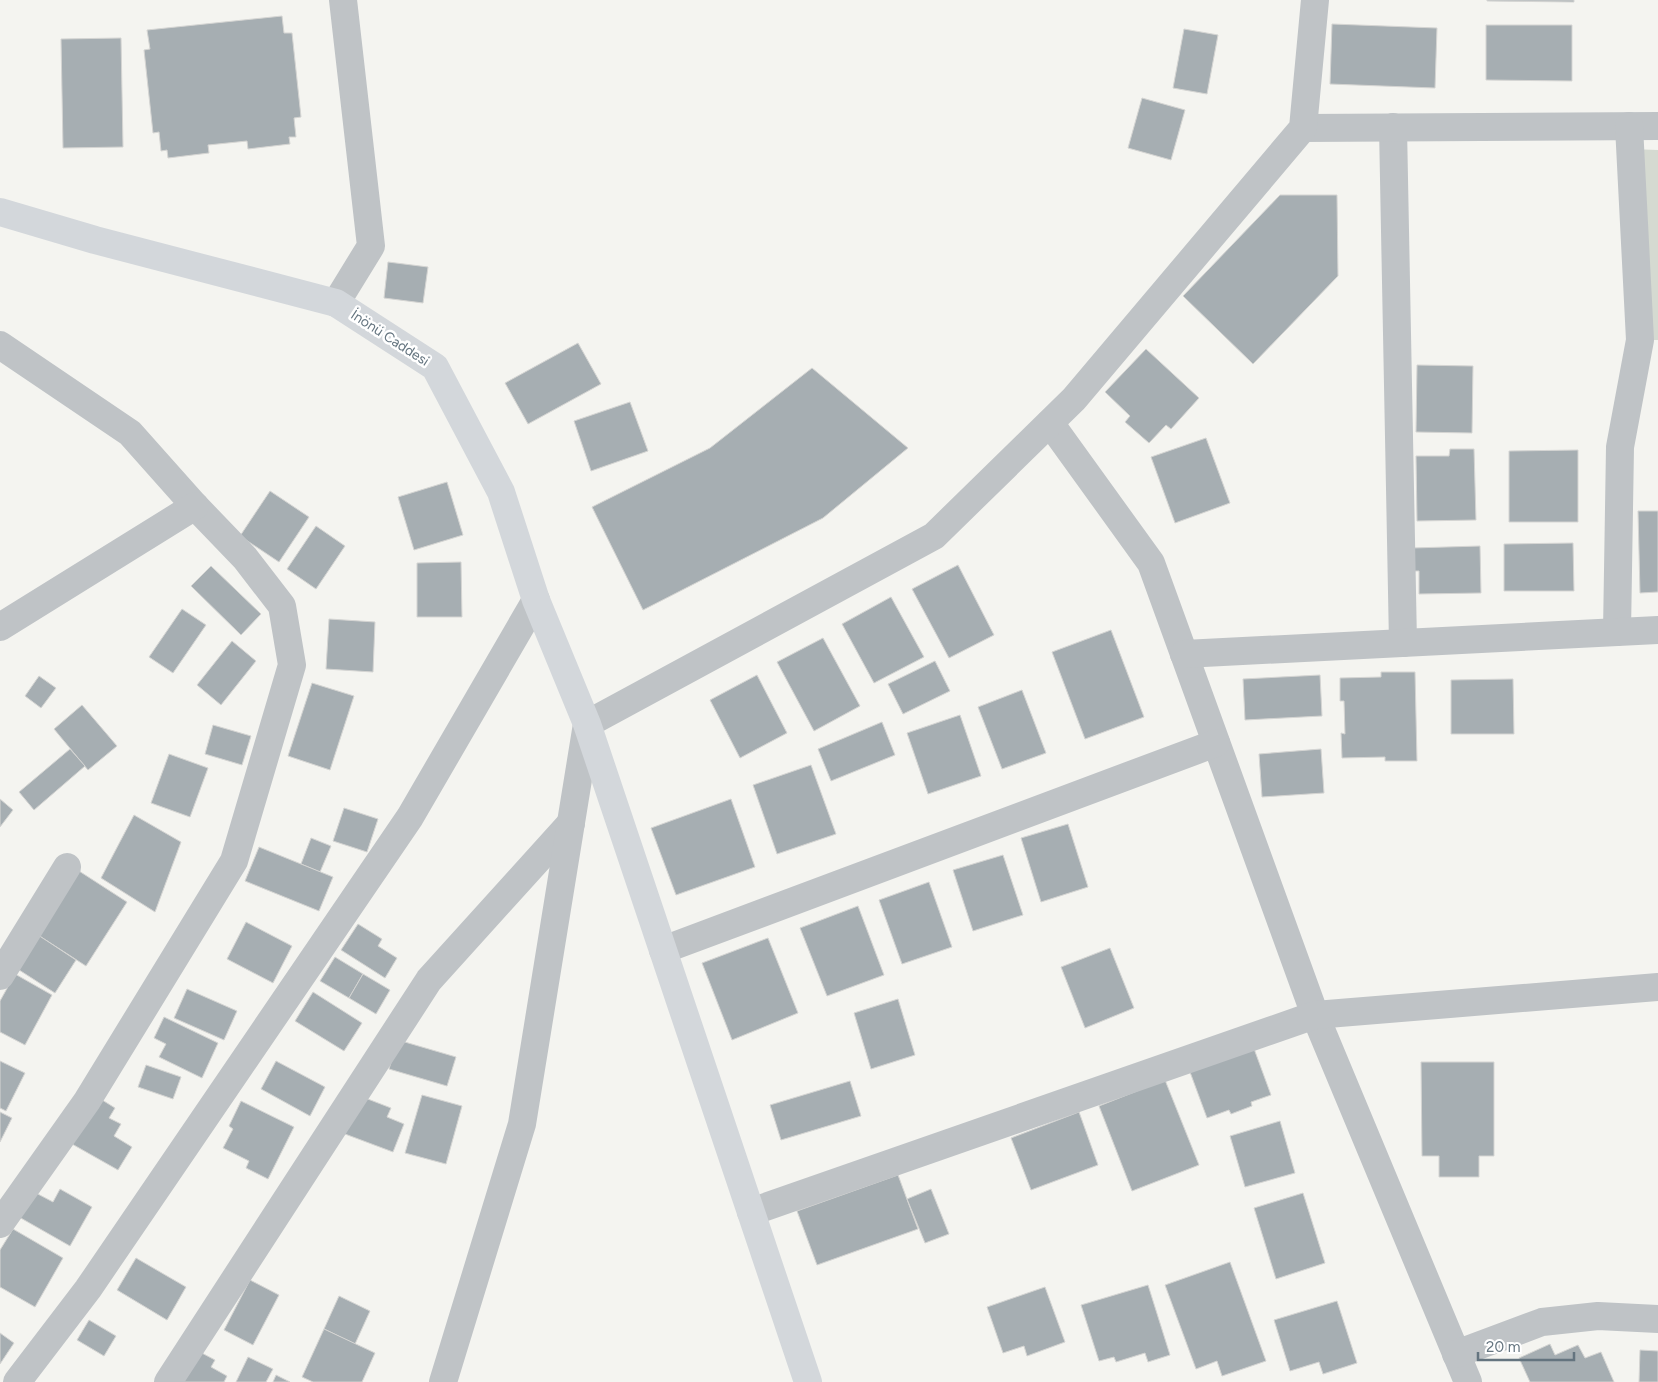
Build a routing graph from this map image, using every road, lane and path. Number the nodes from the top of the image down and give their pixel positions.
1 (343, 0) edge
2 (1315, 0) edge
3 (1629, 126) junction
4 (1658, 126) edge
5 (1393, 127) junction
6 (1303, 128) junction
7 (0, 212) edge
8 (1647, 248) edge
9 (336, 303) junction
10 (0, 344) edge
11 (1050, 423) junction
12 (195, 506) junction
13 (536, 600) junction
14 (0, 627) edge
15 (1658, 630) edge
16 (1617, 632) junction
17 (1403, 643) junction
18 (1184, 654) junction
19 (587, 724) junction
20 (1216, 743) junction
21 (571, 823) junction
22 (67, 867) dead end
23 (663, 950) junction
24 (0, 976) edge
25 (1658, 987) edge
26 (1315, 1015) junction
27 (751, 1212) junction
28 (0, 1224) edge
29 (1658, 1319) edge
30 (1456, 1354) junction
31 (17, 1382) edge
32 (168, 1382) edge
33 (443, 1382) edge
34 (808, 1382) edge
35 (1468, 1382) edge

1 - 9 street
2 - 6 street
3 - 4 street
3 - 5 street
3 - 8 street
5 - 6 street
5 - 17 street
6 - 11 street
7 - 9 main road, İnönü Caddesi
8 - 16 street
9 - 13 main road, İnönü Caddesi
10 - 12 street
11 - 18 street
11 - 19 street
12 - 14 street
12 - 28 street
13 - 19 main road, İnönü Caddesi
13 - 31 street
15 - 16 street
16 - 17 street
17 - 18 street
18 - 20 street
19 - 21 street
19 - 23 main road, İnönü Caddesi
20 - 23 street
20 - 26 street
21 - 32 street
21 - 33 street
22 - 24 street
23 - 27 main road, İnönü Caddesi
25 - 26 street
26 - 27 street
26 - 30 street
27 - 34 main road, İnönü Caddesi
29 - 30 street
30 - 35 street

